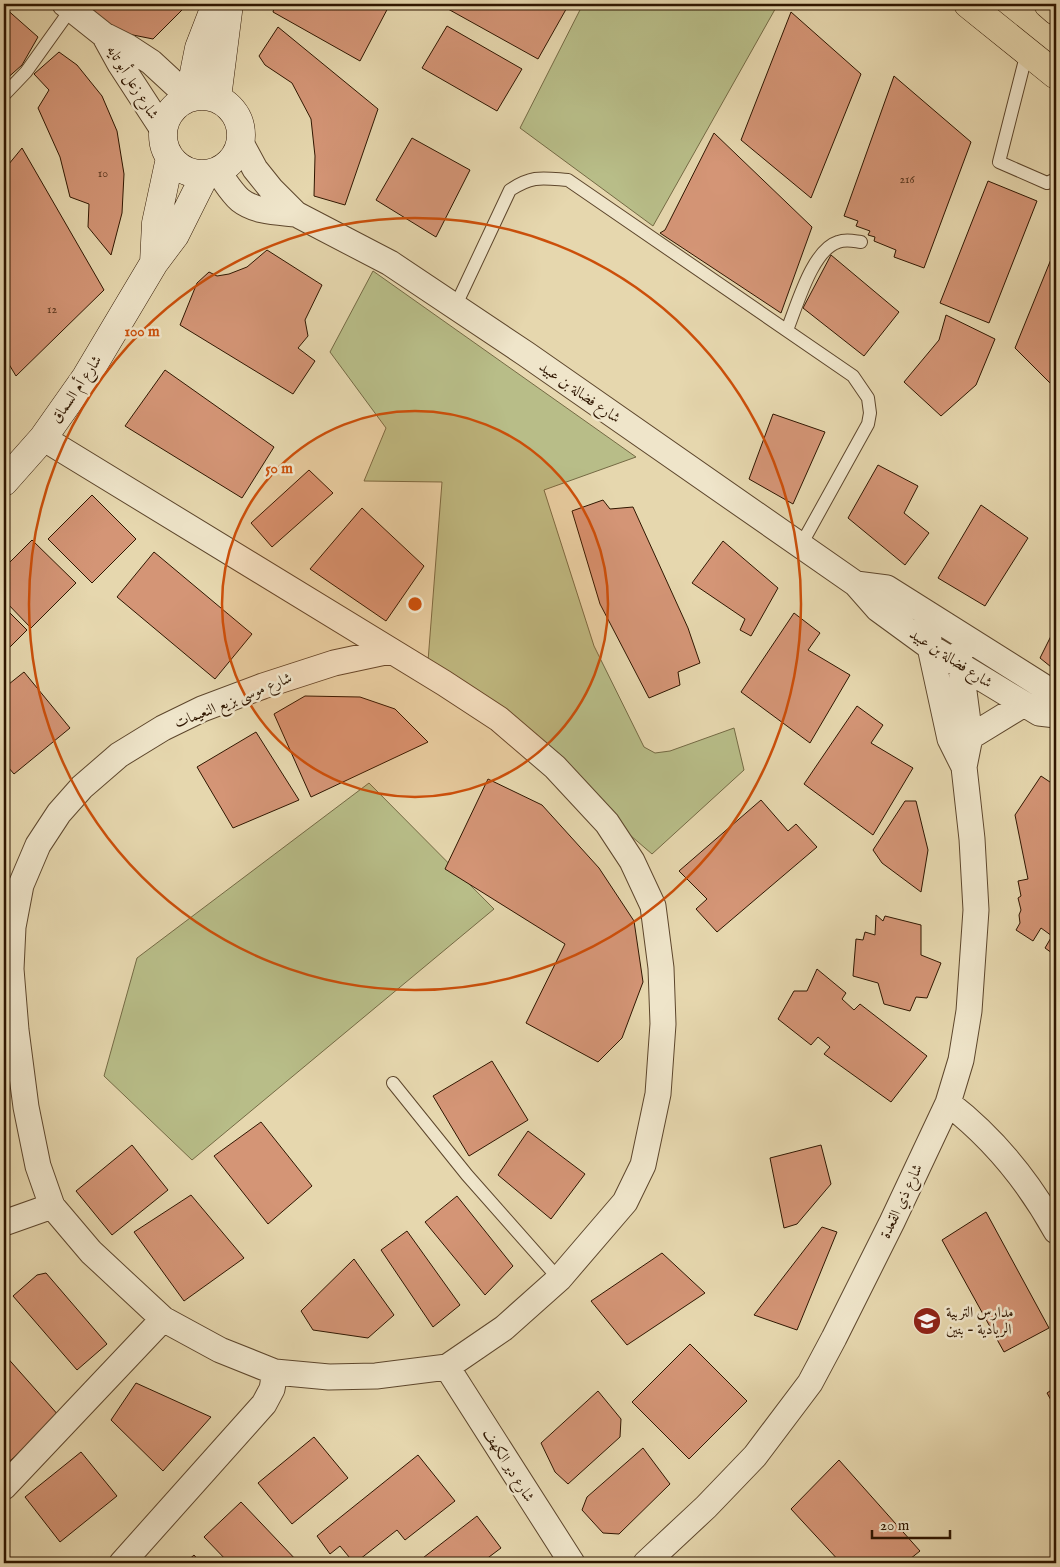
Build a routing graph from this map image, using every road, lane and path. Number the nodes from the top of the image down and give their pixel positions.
1 (216, 4) edge
2 (229, 4) edge
3 (968, 4) edge
4 (1048, 4) edge
5 (68, 6) edge
6 (1056, 11) edge
7 (104, 34) junction
8 (1027, 52) junction
9 (1056, 75) edge
10 (4, 95) edge
11 (217, 98) junction
12 (187, 99) junction
13 (163, 130) junction
14 (241, 143) junction
15 (170, 158) junction
16 (211, 174) junction
17 (1056, 179) edge
18 (296, 214) junction
19 (861, 242) dead end
20 (154, 263) junction
21 (455, 307) junction
22 (787, 330) junction
23 (43, 438) junction
24 (4, 482) edge
25 (801, 545) junction
26 (856, 584) junction
27 (925, 614) junction
28 (958, 633) junction
29 (930, 647) junction
30 (390, 651) junction
31 (959, 664) junction
32 (1056, 698) edge
33 (1024, 704) junction
34 (1056, 715) edge
35 (970, 737) junction
36 (964, 767) junction
37 (393, 1083) dead end
38 (948, 1103) junction
39 (52, 1206) junction
40 (4, 1224) edge
41 (1056, 1231) edge
42 (559, 1279) junction
43 (163, 1319) junction
44 (447, 1367) junction
45 (275, 1372) junction
46 (4, 1487) edge
47 (122, 1563) edge
48 (572, 1563) edge
49 (646, 1563) edge

1 - 12 street
2 - 11 street
3 - 8 main road
4 - 6 main road
5 - 7 street, شارع زعل أبو تايه
5 - 10 lane
7 - 12 street, شارع زعل أبو تايه
7 - 13 street, شارع زعل أبو تايه
8 - 9 main road
8 - 17 lane
11 - 12 street
11 - 14 street
12 - 13 street
13 - 15 street
14 - 16 street
14 - 18 street, شارع فضالة بن عبيد
15 - 16 street
15 - 20 street, شارع أم السماق
16 - 18 street, شارع فضالة بن عبيد
16 - 20 street, شارع أم السماق
18 - 21 street, شارع فضالة بن عبيد
19 - 22 lane
20 - 23 street, شارع أم السماق
21 - 22 lane
21 - 25 street, شارع فضالة بن عبيد
22 - 25 lane
23 - 24 street, شارع أم السماق
23 - 30 street, شارع موسى بزيع النعيمات
25 - 26 street, شارع فضالة بن عبيد
26 - 27 street, شارع فضالة بن عبيد
26 - 29 street, شارع فضالة بن عبيد
27 - 28 street, شارع فضالة بن عبيد
27 - 29 street, شارع ذي القعدة
28 - 31 street, شارع ذي القعدة
28 - 32 street, شارع فضالة بن عبيد
29 - 31 street, شارع فضالة بن عبيد
29 - 36 street, شارع ذي القعدة
30 - 39 street, شارع موسى بزيع النعيمات
30 - 42 street, شارع موسى بزيع النعيمات
31 - 33 street, شارع فضالة بن عبيد
31 - 35 street, شارع ذي القعدة
33 - 34 street, شارع فضالة بن عبيد
33 - 35 street
35 - 36 street, شارع ذي القعدة
36 - 38 street, شارع ذي القعدة
37 - 42 lane
38 - 41 street
38 - 49 street, شارع ذي القعدة
39 - 40 street
39 - 43 street, شارع موسى بزيع النعيمات
42 - 44 street, شارع موسى بزيع النعيمات
43 - 45 street, شارع موسى بزيع النعيمات
43 - 46 street
44 - 45 street, شارع موسى بزيع النعيمات
44 - 48 street, شارع دير الكهف
45 - 47 street

